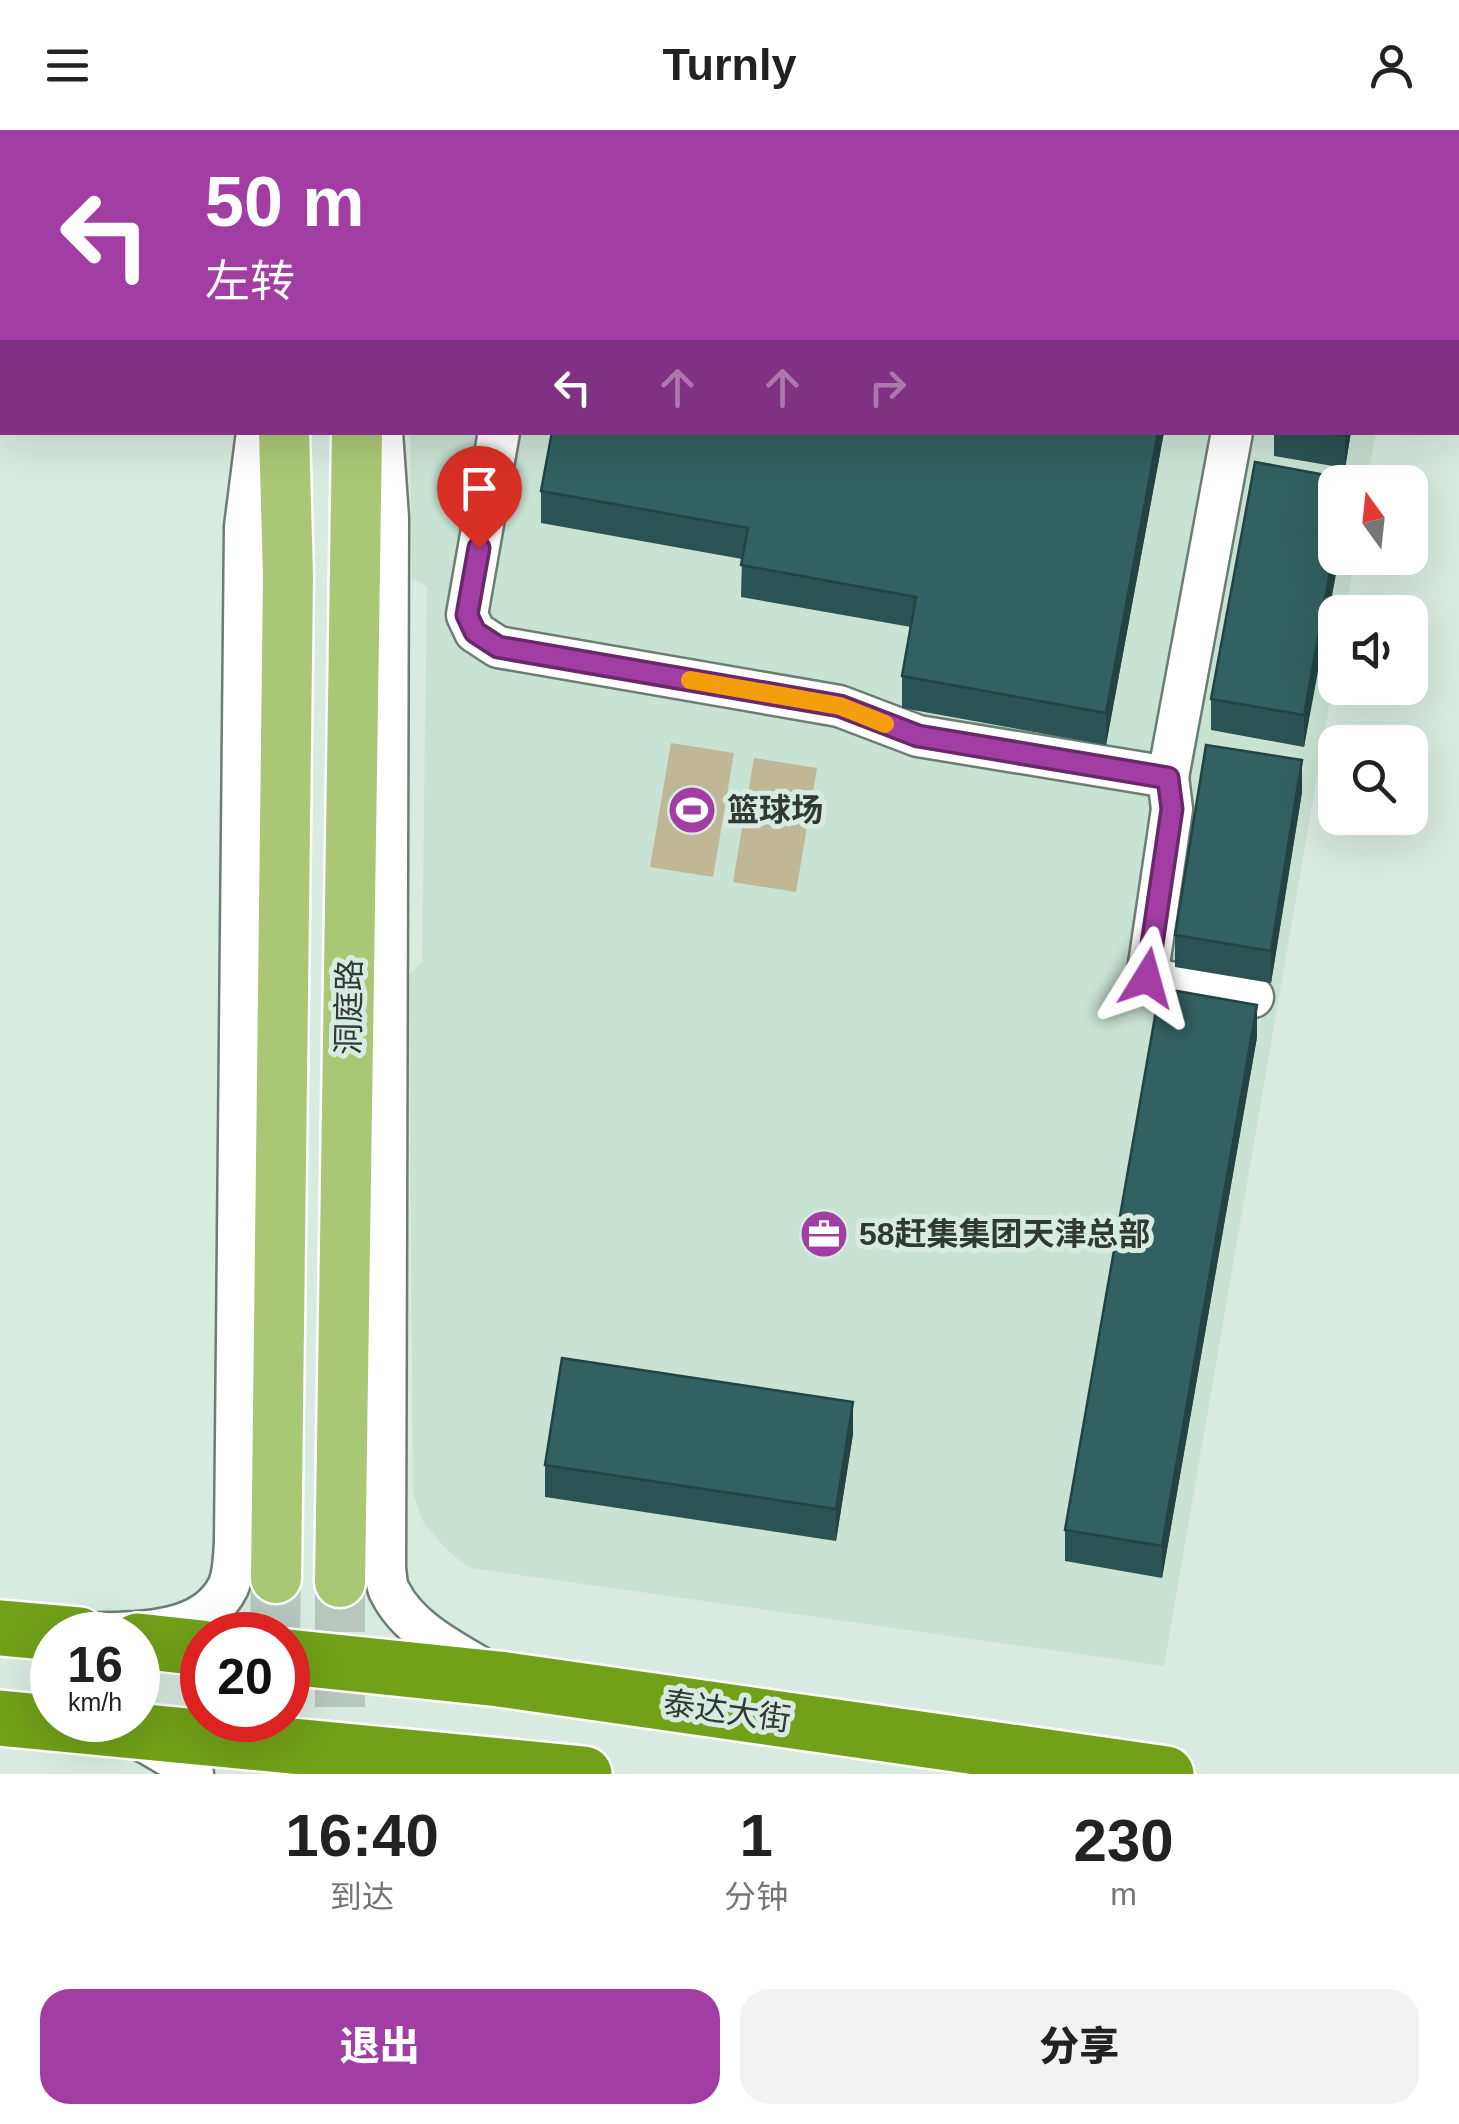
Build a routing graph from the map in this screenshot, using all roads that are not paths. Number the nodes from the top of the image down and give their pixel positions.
1 (257, 435) edge
2 (284, 435) edge
3 (357, 435) edge
4 (382, 435) edge
5 (499, 435) edge
6 (1231, 435) edge
7 (1168, 778) junction
8 (1253, 997) dead end
9 (276, 1578) tunnel mouth
10 (340, 1582) tunnel mouth
11 (0, 1628) edge
12 (160, 1628) edge
13 (30, 1630) edge
14 (310, 1659) edge
15 (499, 1679) junction
16 (0, 1718) edge
17 (30, 1720) edge
18 (160, 1732) edge
19 (147, 1742) edge
20 (555, 1772) edge
21 (193, 1774) edge
22 (1166, 1774) edge

1 - 12 street
2 - 9 main road, 洞庭路
3 - 10 main road, 洞庭路
4 - 15 street
5 - 7 street
6 - 7 street
7 - 8 street
11 - 13 highway
14 - 15 highway, 泰达大街
15 - 22 highway, 泰达大街
16 - 17 highway
18 - 20 highway
19 - 21 street

